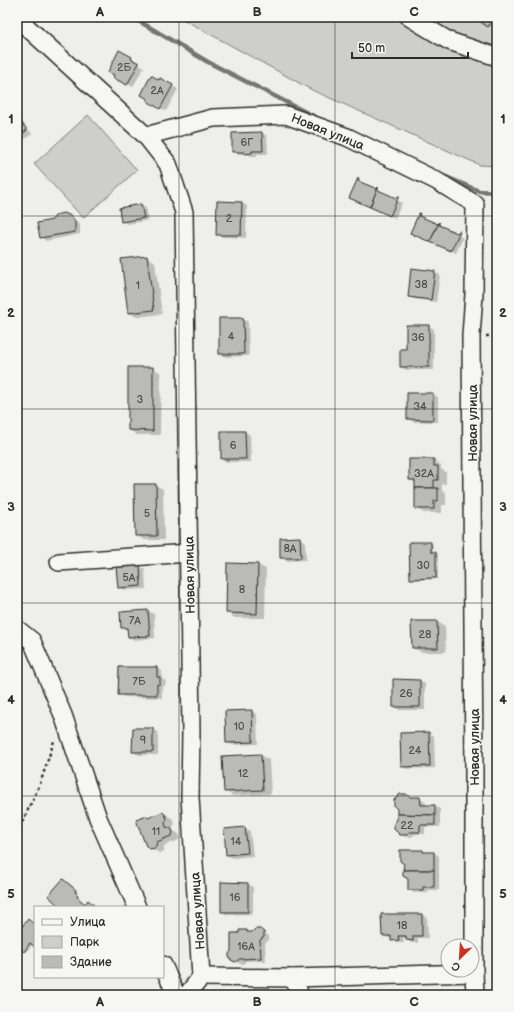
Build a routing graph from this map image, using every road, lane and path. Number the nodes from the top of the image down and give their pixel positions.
1 (409, 17) edge
2 (17, 18) edge
3 (497, 57) edge
4 (146, 136) junction
5 (189, 553) junction
6 (59, 562) dead end
7 (17, 629) edge
8 (63, 715) junction
9 (17, 833) edge
10 (137, 906) edge
11 (474, 938) edge
12 (164, 967) edge
13 (440, 974) edge
14 (201, 977) junction
15 (293, 978) junction
16 (474, 978) edge
17 (176, 995) edge
18 (187, 995) edge
19 (300, 995) edge
20 (475, 995) edge

1 - 3 street
2 - 4 street, Новая улица
4 - 5 street, Новая улица
4 - 11 street, Новая улица
5 - 6 street
5 - 14 street, Новая улица
7 - 8 street
8 - 9 path
8 - 10 street
12 - 17 street
13 - 15 street
14 - 15 street
14 - 18 street
15 - 19 street
16 - 20 street, Новая улица

